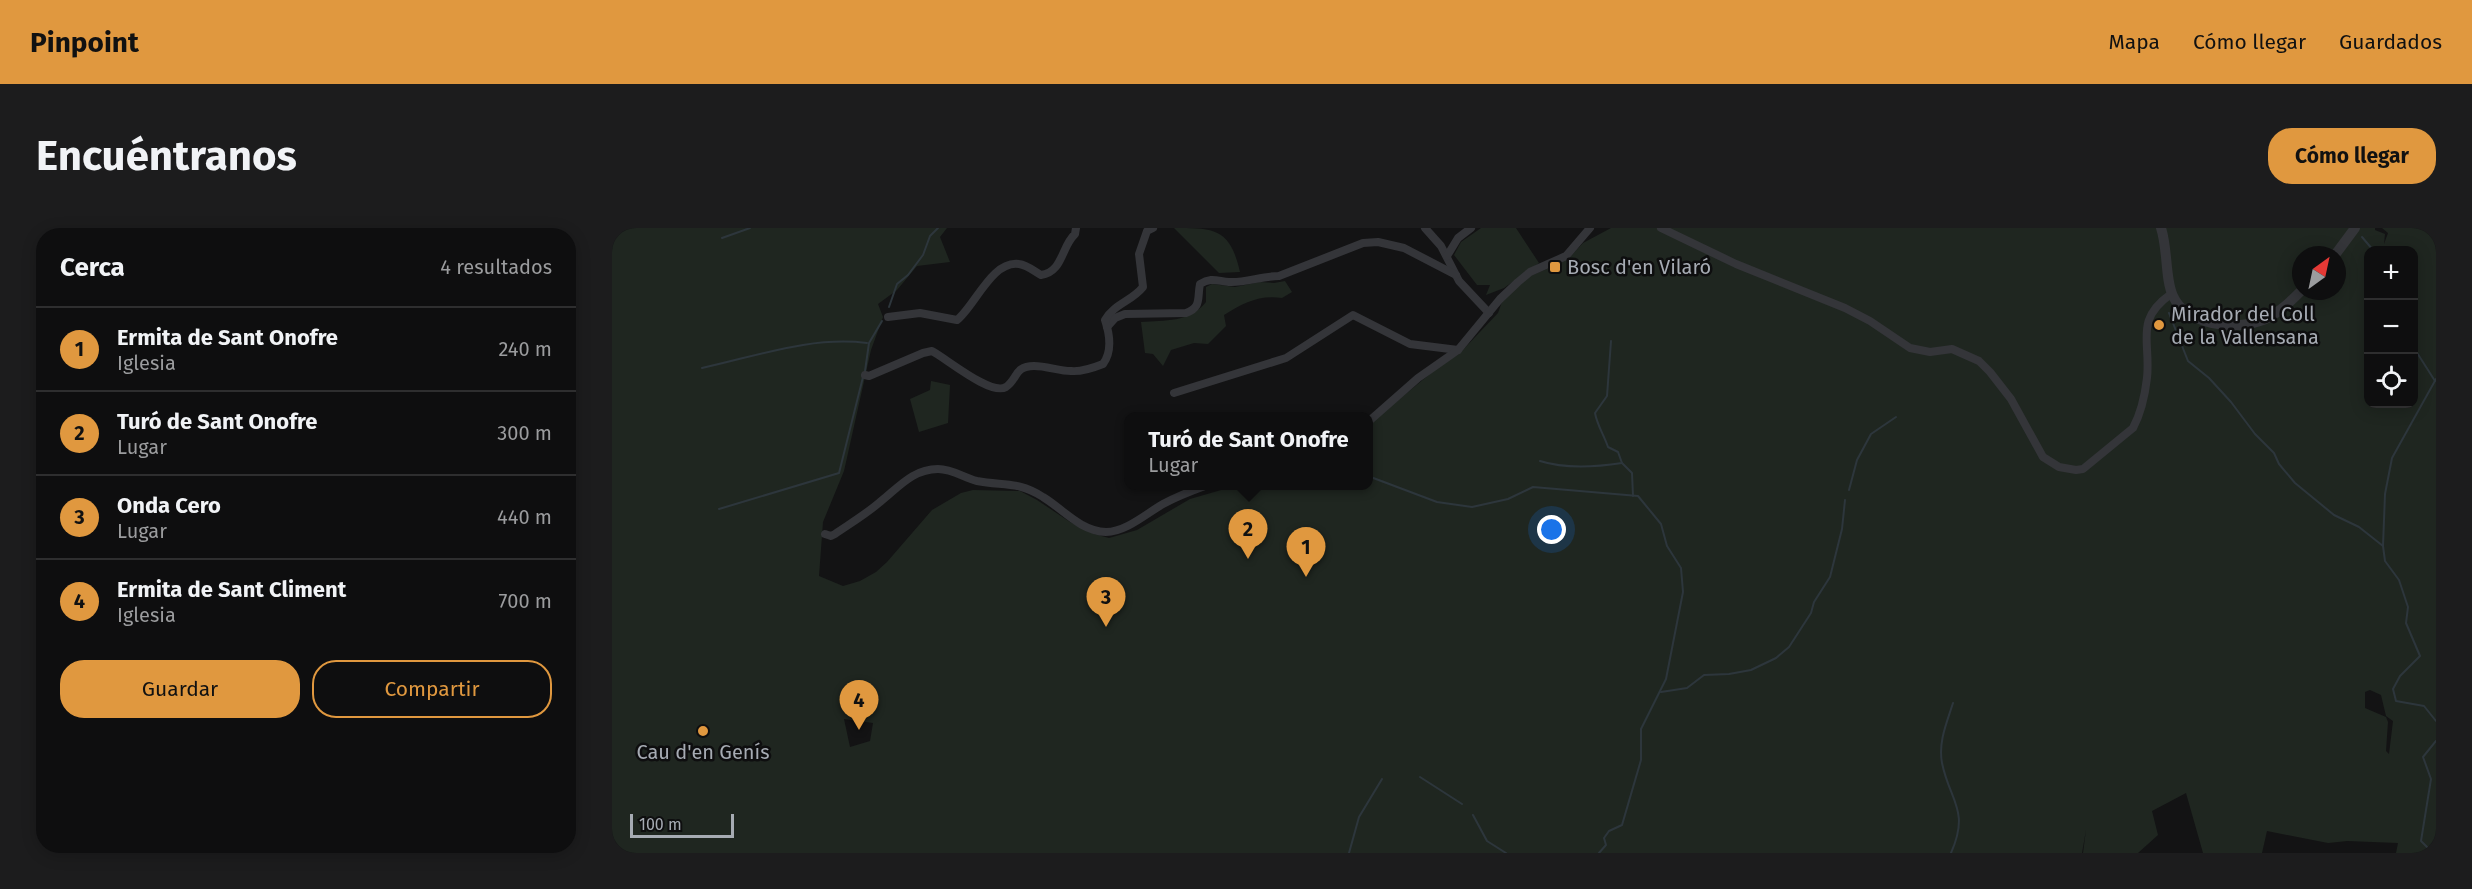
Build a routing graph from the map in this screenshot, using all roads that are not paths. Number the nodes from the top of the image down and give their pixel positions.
1 (1076, 228) edge
2 (1153, 228) edge
3 (1425, 228) edge
4 (1471, 228) edge
5 (1590, 228) edge
6 (1661, 228) edge
7 (2161, 228) edge
8 (2355, 228) edge
9 (2342, 246) edge
10 (1447, 256) junction
11 (1456, 275) junction
12 (2171, 294) junction
13 (2292, 299) edge
14 (1489, 313) junction
15 (888, 317) dead end
16 (1107, 327) junction
17 (1458, 350) junction
18 (865, 375) dead end
19 (1174, 393) dead end
20 (1373, 418) edge
21 (1196, 490) edge
22 (825, 534) dead end

1 - 15 street
2 - 16 street
3 - 10 street
4 - 10 street
5 - 14 street
6 - 12 street
7 - 12 street
8 - 9 street
10 - 11 street
11 - 14 street
11 - 16 street
12 - 13 street
14 - 17 street
16 - 18 street
17 - 19 street
17 - 20 street
21 - 22 street

